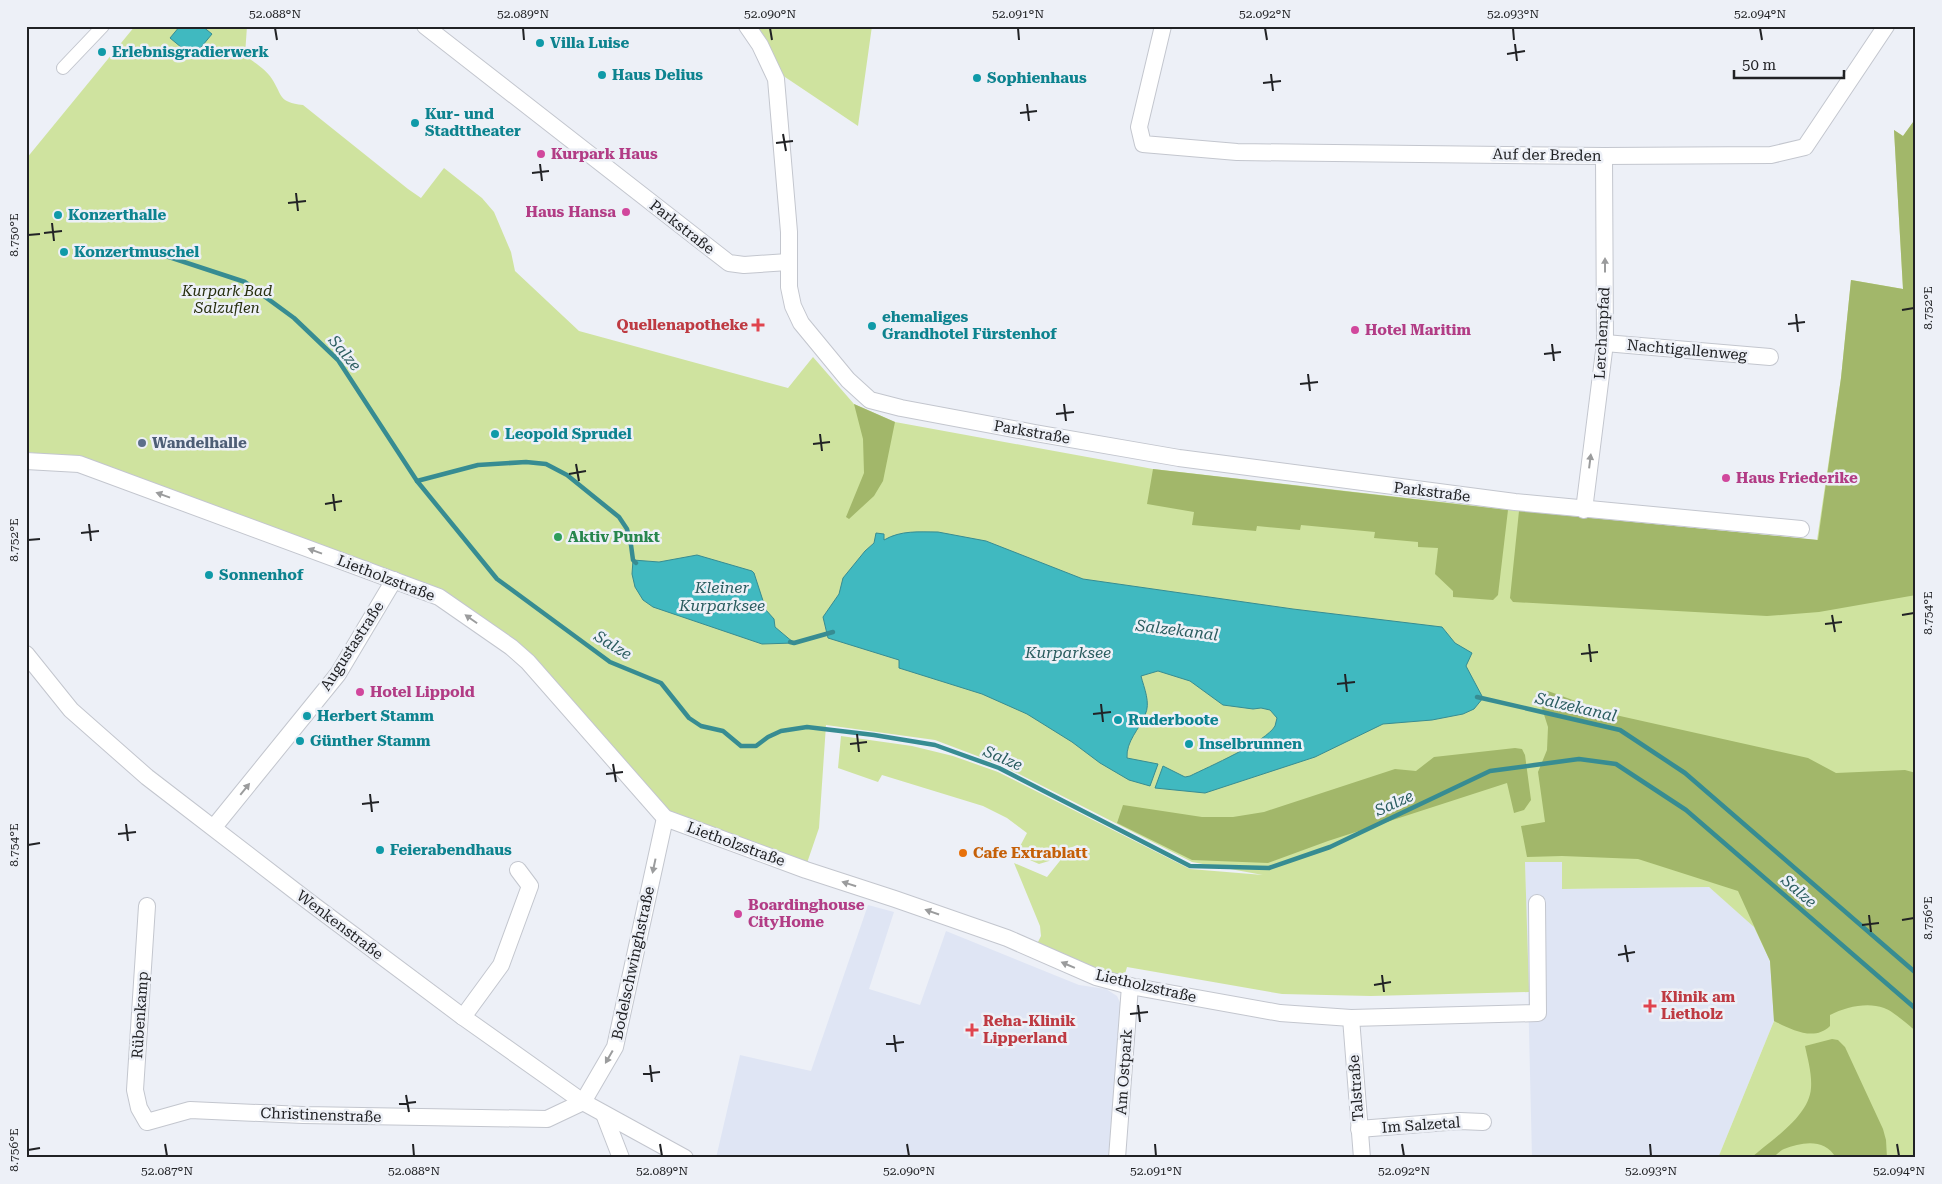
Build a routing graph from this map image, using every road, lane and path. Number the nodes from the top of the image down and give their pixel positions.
1 (103, 26) edge
2 (425, 26) edge
3 (747, 26) edge
4 (1163, 26) edge
5 (1886, 26) edge
6 (63, 68) dead end
7 (1604, 156) junction
8 (788, 262) junction
9 (1604, 343) junction
10 (1770, 357) dead end
11 (26, 461) edge
12 (1584, 510) junction
13 (1801, 529) dead end
14 (394, 580) junction
15 (26, 654) edge
16 (665, 818) junction
17 (214, 827) junction
18 (518, 870) dead end
19 (1537, 903) dead end
20 (147, 906) dead end
21 (1130, 986) junction
22 (463, 1017) junction
23 (1351, 1018) junction
24 (583, 1102) junction
25 (604, 1114) junction
26 (147, 1122) joint
27 (1483, 1122) dead end
28 (1359, 1130) junction
29 (621, 1158) edge
30 (685, 1158) edge
31 (1117, 1158) edge
32 (1362, 1158) edge

1 - 6 street
2 - 8 street, Parkstraße
3 - 8 street
4 - 7 street, Auf der Breden
5 - 7 street, Auf der Breden
9 -> 7 street, Lerchenpfad
8 - 12 street, Parkstraße
9 - 10 street, Nachtigallenweg
12 -> 9 street, Lerchenpfad
14 -> 11 street, Lietholzstraße
12 - 13 street, Parkstraße
16 -> 14 street, Lietholzstraße
17 -> 14 street, Augustastraße
15 - 17 street, Wenkenstraße
21 -> 16 street, Lietholzstraße
16 -> 24 street, Bodelschwinghstraße
17 - 22 street, Wenkenstraße
18 - 22 street
19 - 23 street, Lietholzstraße
20 - 26 street, Rübenkamp
21 - 23 street, Lietholzstraße
21 - 31 street, Am Ostpark
22 - 24 street, Wenkenstraße
23 - 28 street, Talstraße
24 - 25 street, Wenkenstraße
24 - 26 street, Christinenstraße
25 - 29 street
25 - 30 street, Wenkenstraße
27 - 28 street, Im Salzetal
28 - 32 street, Talstraße

